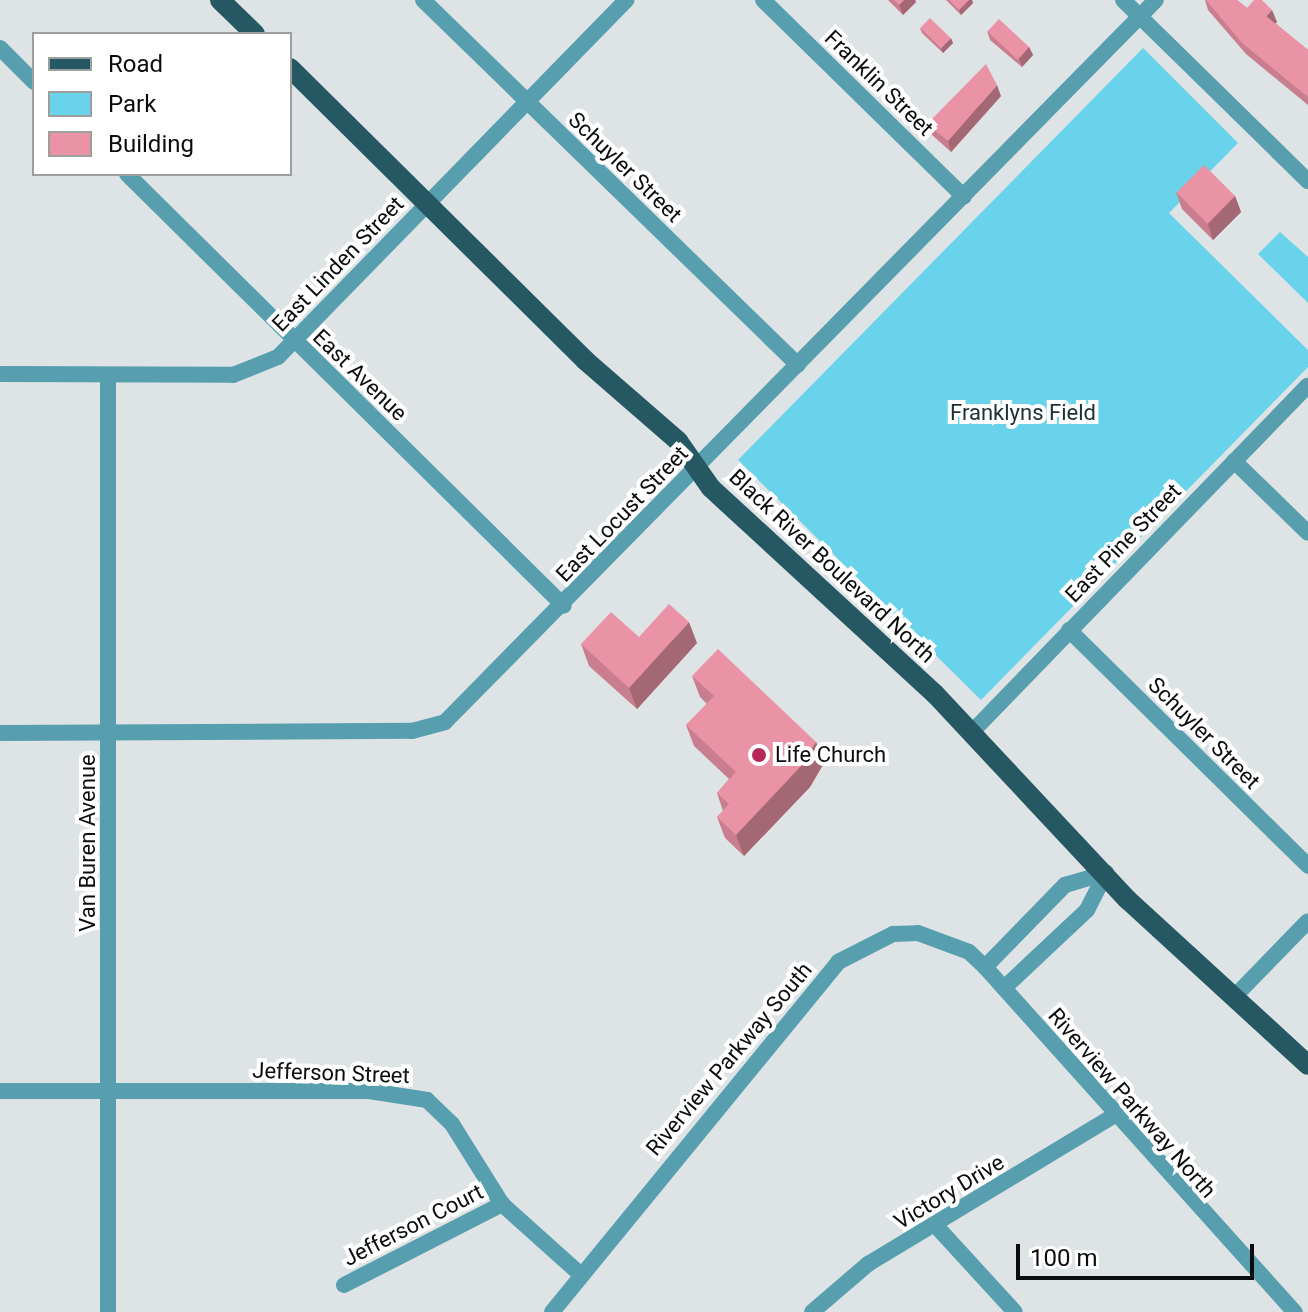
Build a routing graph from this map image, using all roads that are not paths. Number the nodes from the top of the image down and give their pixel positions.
1 (220, 0) edge
2 (423, 0) edge
3 (626, 0) edge
4 (763, 0) edge
5 (1123, 0) edge
6 (1156, 0) edge
7 (1140, 16) junction
8 (253, 32) edge
9 (0, 48) edge
10 (292, 70) edge
11 (32, 80) edge
12 (527, 103) junction
13 (129, 176) edge
14 (1308, 181) edge
15 (964, 197) junction
16 (427, 205) junction
17 (294, 341) junction
18 (798, 365) junction
19 (0, 374) edge
20 (108, 375) junction
21 (1308, 385) edge
22 (1234, 461) junction
23 (696, 469) junction
24 (1308, 533) edge
25 (564, 606) junction
26 (1069, 630) junction
27 (110, 731) junction
28 (0, 733) edge
29 (971, 733) junction
30 (1308, 866) edge
31 (1106, 873) junction
32 (1308, 921) edge
33 (985, 967) junction
34 (1004, 988) junction
35 (1236, 995) junction
36 (1308, 1065) edge
37 (110, 1090) junction
38 (0, 1091) edge
39 (1113, 1116) junction
40 (502, 1204) junction
41 (937, 1227) junction
42 (580, 1274) junction
43 (344, 1285) dead end
44 (108, 1312) edge
45 (552, 1312) edge
46 (812, 1312) edge
47 (1015, 1312) edge
48 (1295, 1312) edge

1 - 8 main road
2 - 12 street, Schuyler Street
3 - 12 street, East Linden Street
4 - 15 street, Franklin Street
5 - 7 street
6 - 7 street, East Locust Street
7 - 14 street
7 - 15 street, East Locust Street
9 - 11 street
10 - 16 main road, Black River Boulevard North
12 - 16 street, East Linden Street
12 - 18 street, Schuyler Street
13 - 17 street, East Avenue
15 - 18 street, East Locust Street
16 - 17 street, East Linden Street
16 - 23 main road, Black River Boulevard North
17 - 20 street, East Linden Street
17 - 25 street, East Avenue
18 - 23 street, East Locust Street
19 - 20 street, East Linden Street
20 - 27 street, Van Buren Avenue
21 - 22 street, East Pine Street
22 - 24 street
22 - 26 street, East Pine Street
23 - 25 street, East Locust Street
23 - 29 main road, Black River Boulevard North
25 - 27 street, East Locust Street
26 - 29 street, East Pine Street
26 - 30 street, Schuyler Street
27 - 28 street, East Locust Street
27 - 37 street, Van Buren Avenue
29 - 31 main road, Black River Boulevard North
31 - 33 street
31 - 34 street
31 - 35 main road, Black River Boulevard North
32 - 35 street
33 - 34 street, Riverview Parkway North
33 - 42 street, Riverview Parkway South
34 - 39 street, Riverview Parkway North
35 - 36 main road, Black River Boulevard North
37 - 38 street, Jefferson Street
37 - 40 street, Jefferson Street
37 - 44 street, Van Buren Avenue
39 - 41 street, Victory Drive
39 - 48 street, Riverview Parkway North
40 - 42 street, Jefferson Street
40 - 43 street, Jefferson Court
41 - 46 street, Victory Drive
41 - 47 street
42 - 45 street, Riverview Parkway South

